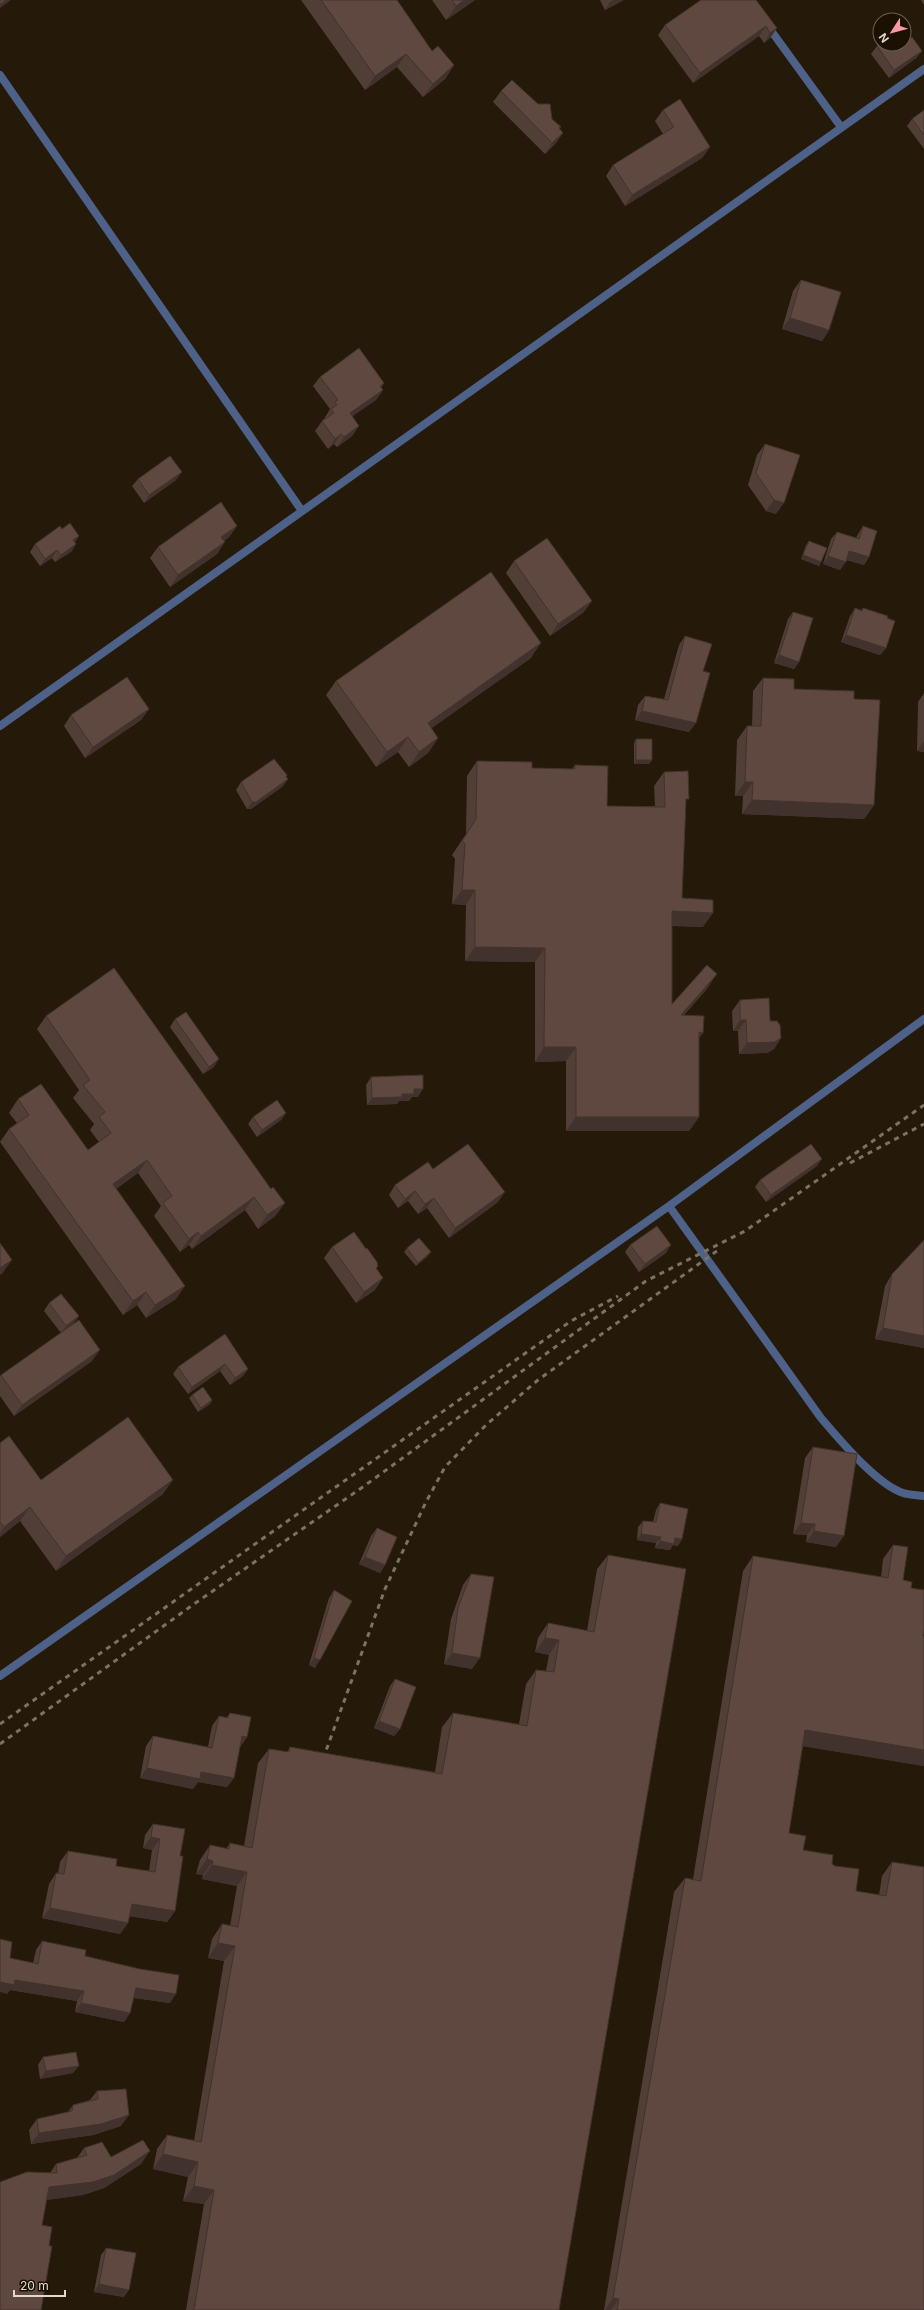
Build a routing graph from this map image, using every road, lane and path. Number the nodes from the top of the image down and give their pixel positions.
1 (763, 19) edge
2 (924, 69) edge
3 (0, 75) edge
4 (841, 127) junction
5 (302, 511) junction
6 (0, 726) edge
7 (924, 1019) edge
8 (669, 1206) junction
9 (924, 1496) edge
10 (0, 1676) edge

1 - 4 lane
2 - 4 lane
3 - 5 lane
4 - 5 lane
5 - 6 lane
7 - 8 lane
8 - 9 lane
8 - 10 lane

